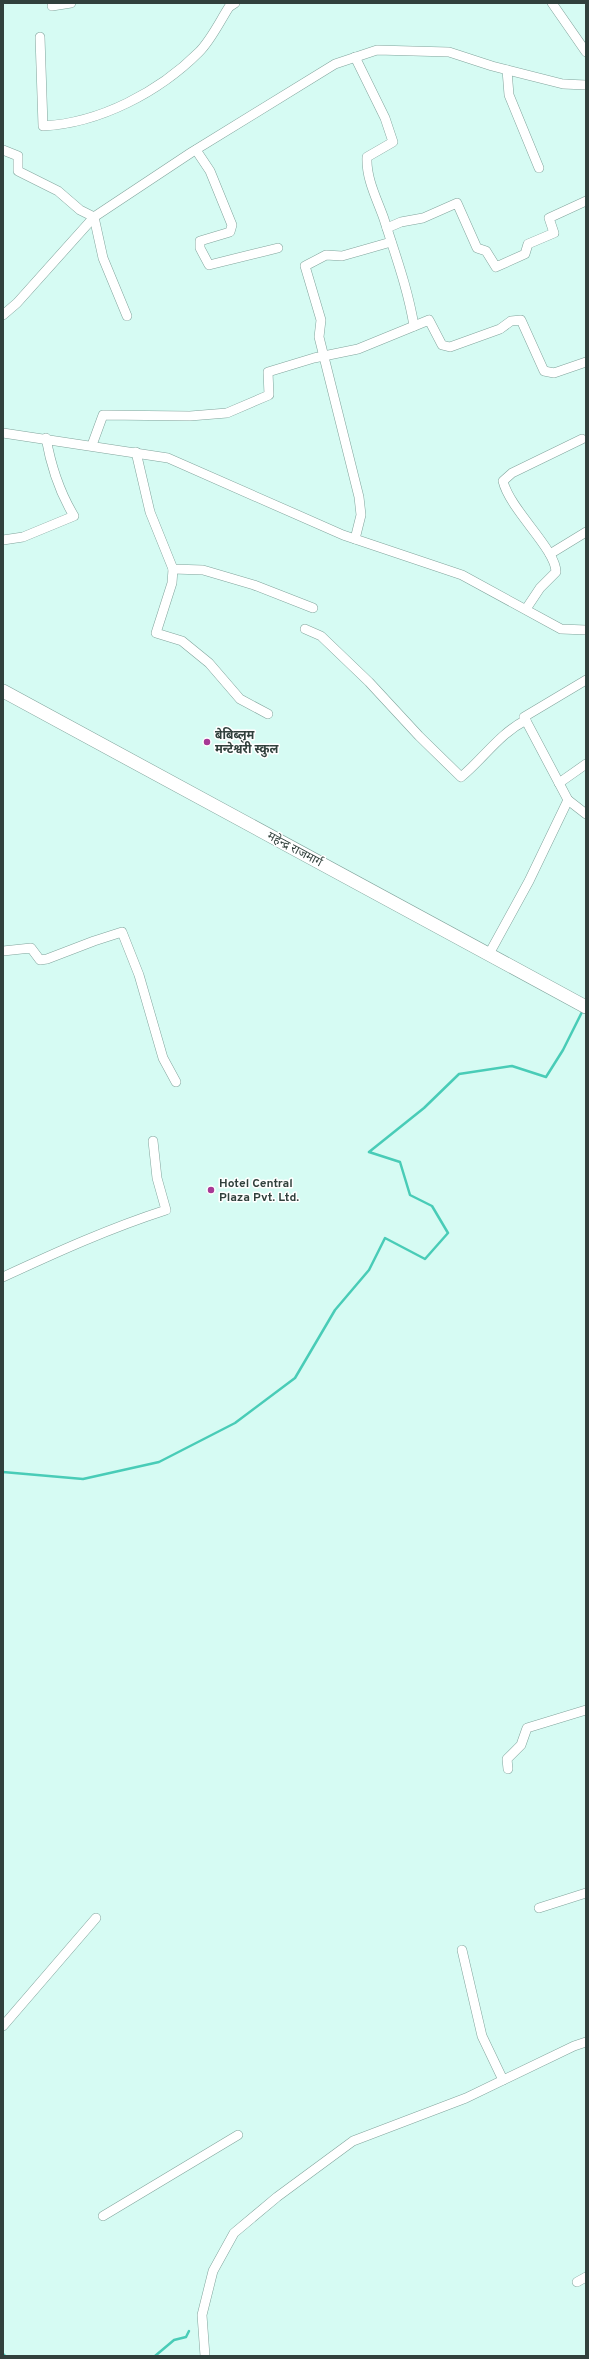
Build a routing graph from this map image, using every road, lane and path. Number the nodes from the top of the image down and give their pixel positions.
1 (71, 3) edge
2 (235, 3) edge
3 (552, 3) edge
4 (52, 6) dead end
5 (40, 37) dead end
6 (586, 52) edge
7 (355, 57) junction
8 (507, 70) junction
9 (586, 85) edge
10 (3, 150) edge
11 (196, 150) junction
12 (539, 168) dead end
13 (586, 201) edge
14 (94, 217) junction
15 (386, 228) junction
16 (391, 242) junction
17 (278, 248) dead end
18 (3, 315) edge
19 (127, 316) dead end
20 (414, 326) junction
21 (324, 356) junction
22 (586, 362) edge
23 (3, 433) edge
24 (46, 438) junction
25 (582, 439) dead end
26 (92, 444) junction
27 (136, 452) junction
28 (586, 532) edge
29 (355, 539) junction
30 (3, 540) edge
31 (550, 554) junction
32 (173, 569) junction
33 (313, 608) dead end
34 (526, 609) junction
35 (305, 629) dead end
36 (586, 630) edge
37 (586, 680) edge
38 (3, 691) edge
39 (268, 714) dead end
40 (526, 720) junction
41 (586, 764) edge
42 (559, 783) junction
43 (568, 800) junction
44 (586, 814) edge
45 (3, 951) edge
46 (489, 954) junction
47 (586, 1007) edge
48 (176, 1082) dead end
49 (153, 1141) dead end
50 (3, 1277) edge
51 (586, 1710) edge
52 (508, 1769) dead end
53 (586, 1893) edge
54 (539, 1908) dead end
55 (96, 1918) dead end
56 (462, 1950) dead end
57 (3, 2026) edge
58 (586, 2042) edge
59 (503, 2080) junction
60 (238, 2134) dead end
61 (103, 2216) dead end
62 (586, 2277) edge
63 (577, 2282) dead end
64 (205, 2356) edge

1 - 4 street
2 - 5 street
3 - 6 street
7 - 8 street
7 - 11 street
7 - 15 street
8 - 9 street
8 - 12 street
10 - 14 street
11 - 14 street
11 - 17 street
13 - 15 street
14 - 18 street
14 - 19 street
15 - 16 street
16 - 20 street
16 - 21 street
20 - 21 street
20 - 22 street
21 - 26 street
21 - 29 street
23 - 24 street
24 - 26 street
24 - 30 street
25 - 31 street
26 - 27 street
27 - 29 street
27 - 32 street
28 - 31 street
29 - 34 street
31 - 34 street
32 - 33 street
32 - 39 street
34 - 36 street
35 - 40 street
37 - 40 street
38 - 46 highway, महेन्द्र राजमार्ग
40 - 42 street
41 - 42 street
42 - 43 street
43 - 44 street
43 - 46 street
45 - 48 street
46 - 47 highway, महेन्द्र राजमार्ग
49 - 50 street
51 - 52 street
53 - 54 street
55 - 57 street
56 - 59 street
58 - 59 street
59 - 64 street
60 - 61 street
62 - 63 street

